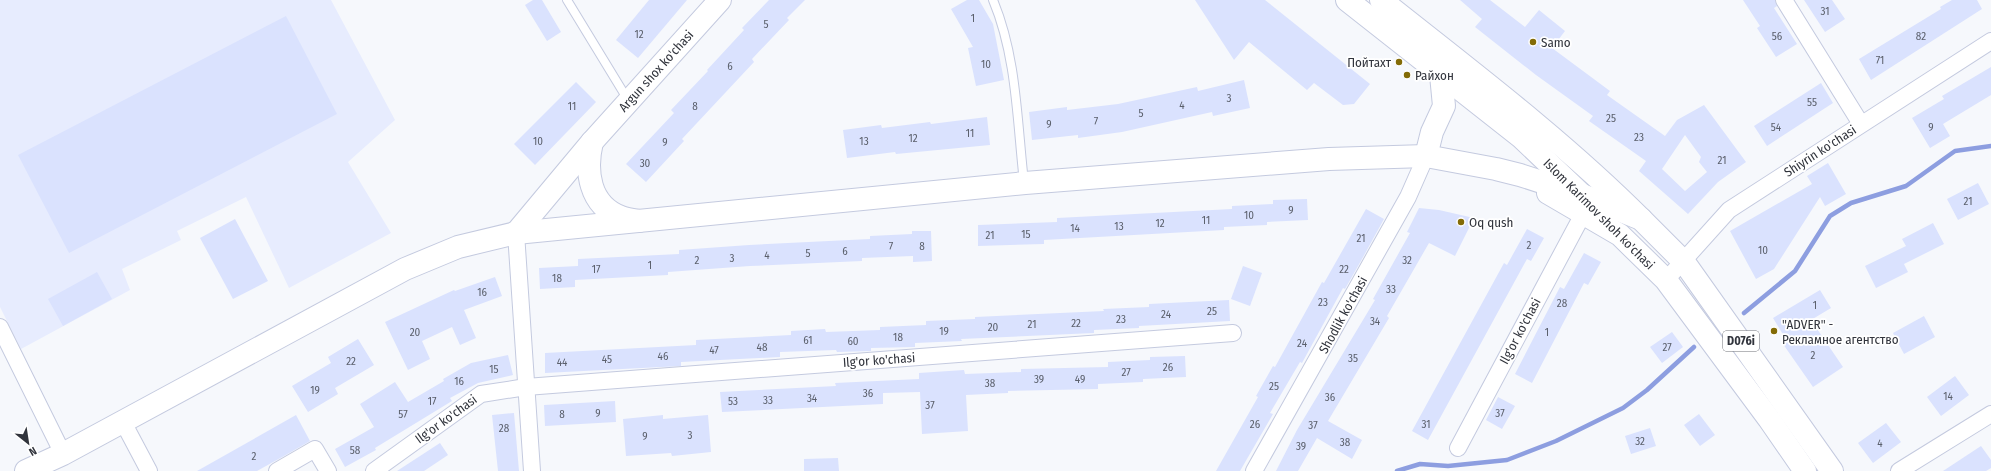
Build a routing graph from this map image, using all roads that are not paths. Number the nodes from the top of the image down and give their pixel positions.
1 (567, 0) edge
2 (720, 0) edge
3 (993, 0) edge
4 (1347, 0) edge
5 (1380, 0) edge
6 (1784, 0) edge
7 (1991, 41) edge
8 (1441, 75) junction
9 (629, 102) junction
10 (1861, 124) junction
11 (592, 142) junction
12 (1426, 156) junction
13 (1024, 183) junction
14 (1582, 205) junction
15 (1641, 219) junction
16 (639, 221) junction
17 (516, 233) junction
18 (1684, 262) junction
19 (1666, 280) junction
20 (0, 327) edge
21 (1233, 333) dead end
22 (526, 387) junction
23 (1991, 414) edge
24 (123, 422) junction
25 (1458, 448) dead end
26 (63, 454) junction
27 (26, 471) edge
28 (39, 471) edge
29 (149, 471) edge
30 (277, 471) edge
31 (328, 471) edge
32 (374, 471) edge
33 (532, 471) edge
34 (1254, 471) edge
35 (1805, 471) edge
36 (1832, 471) edge
37 (1899, 471) edge

1 - 9 lane
2 - 9 main road, Argun shox ko'chasi
3 - 13 lane
4 - 8 main road, Islom Karimov shoh ko'chasi
5 - 15 main road, Islom Karimov shoh ko'chasi / D076i
6 - 10 street
7 - 10 street, Shiyrin ko'chasi
8 - 12 main road
8 - 14 main road, Islom Karimov shoh ko'chasi
9 - 11 main road, Argun shox ko'chasi
10 - 18 street, Shiyrin ko'chasi
11 - 16 main road
11 - 17 main road, Argun shox ko'chasi
12 - 13 main road
12 - 14 main road
12 - 34 street, Shodlik ko'chasi
13 - 16 main road
14 - 15 main road
14 - 19 main road, Islom Karimov shoh ko'chasi / D076i
14 - 25 street, Ilg'or ko'chasi
15 - 18 main road, Islom Karimov shoh ko'chasi / D076i
16 - 17 main road
17 - 22 street
17 - 24 main road
18 - 19 street, Shiyrin ko'chasi
18 - 36 main road, Islom Karimov shoh ko'chasi / D076i
19 - 35 main road, Islom Karimov shoh ko'chasi / D076i
20 - 26 street
21 - 22 street, Ilg'or ko'chasi
22 - 32 street, Ilg'or ko'chasi
22 - 33 street
23 - 37 street
24 - 26 main road
24 - 29 street
26 - 27 main road
26 - 28 main road
30 - 31 street

